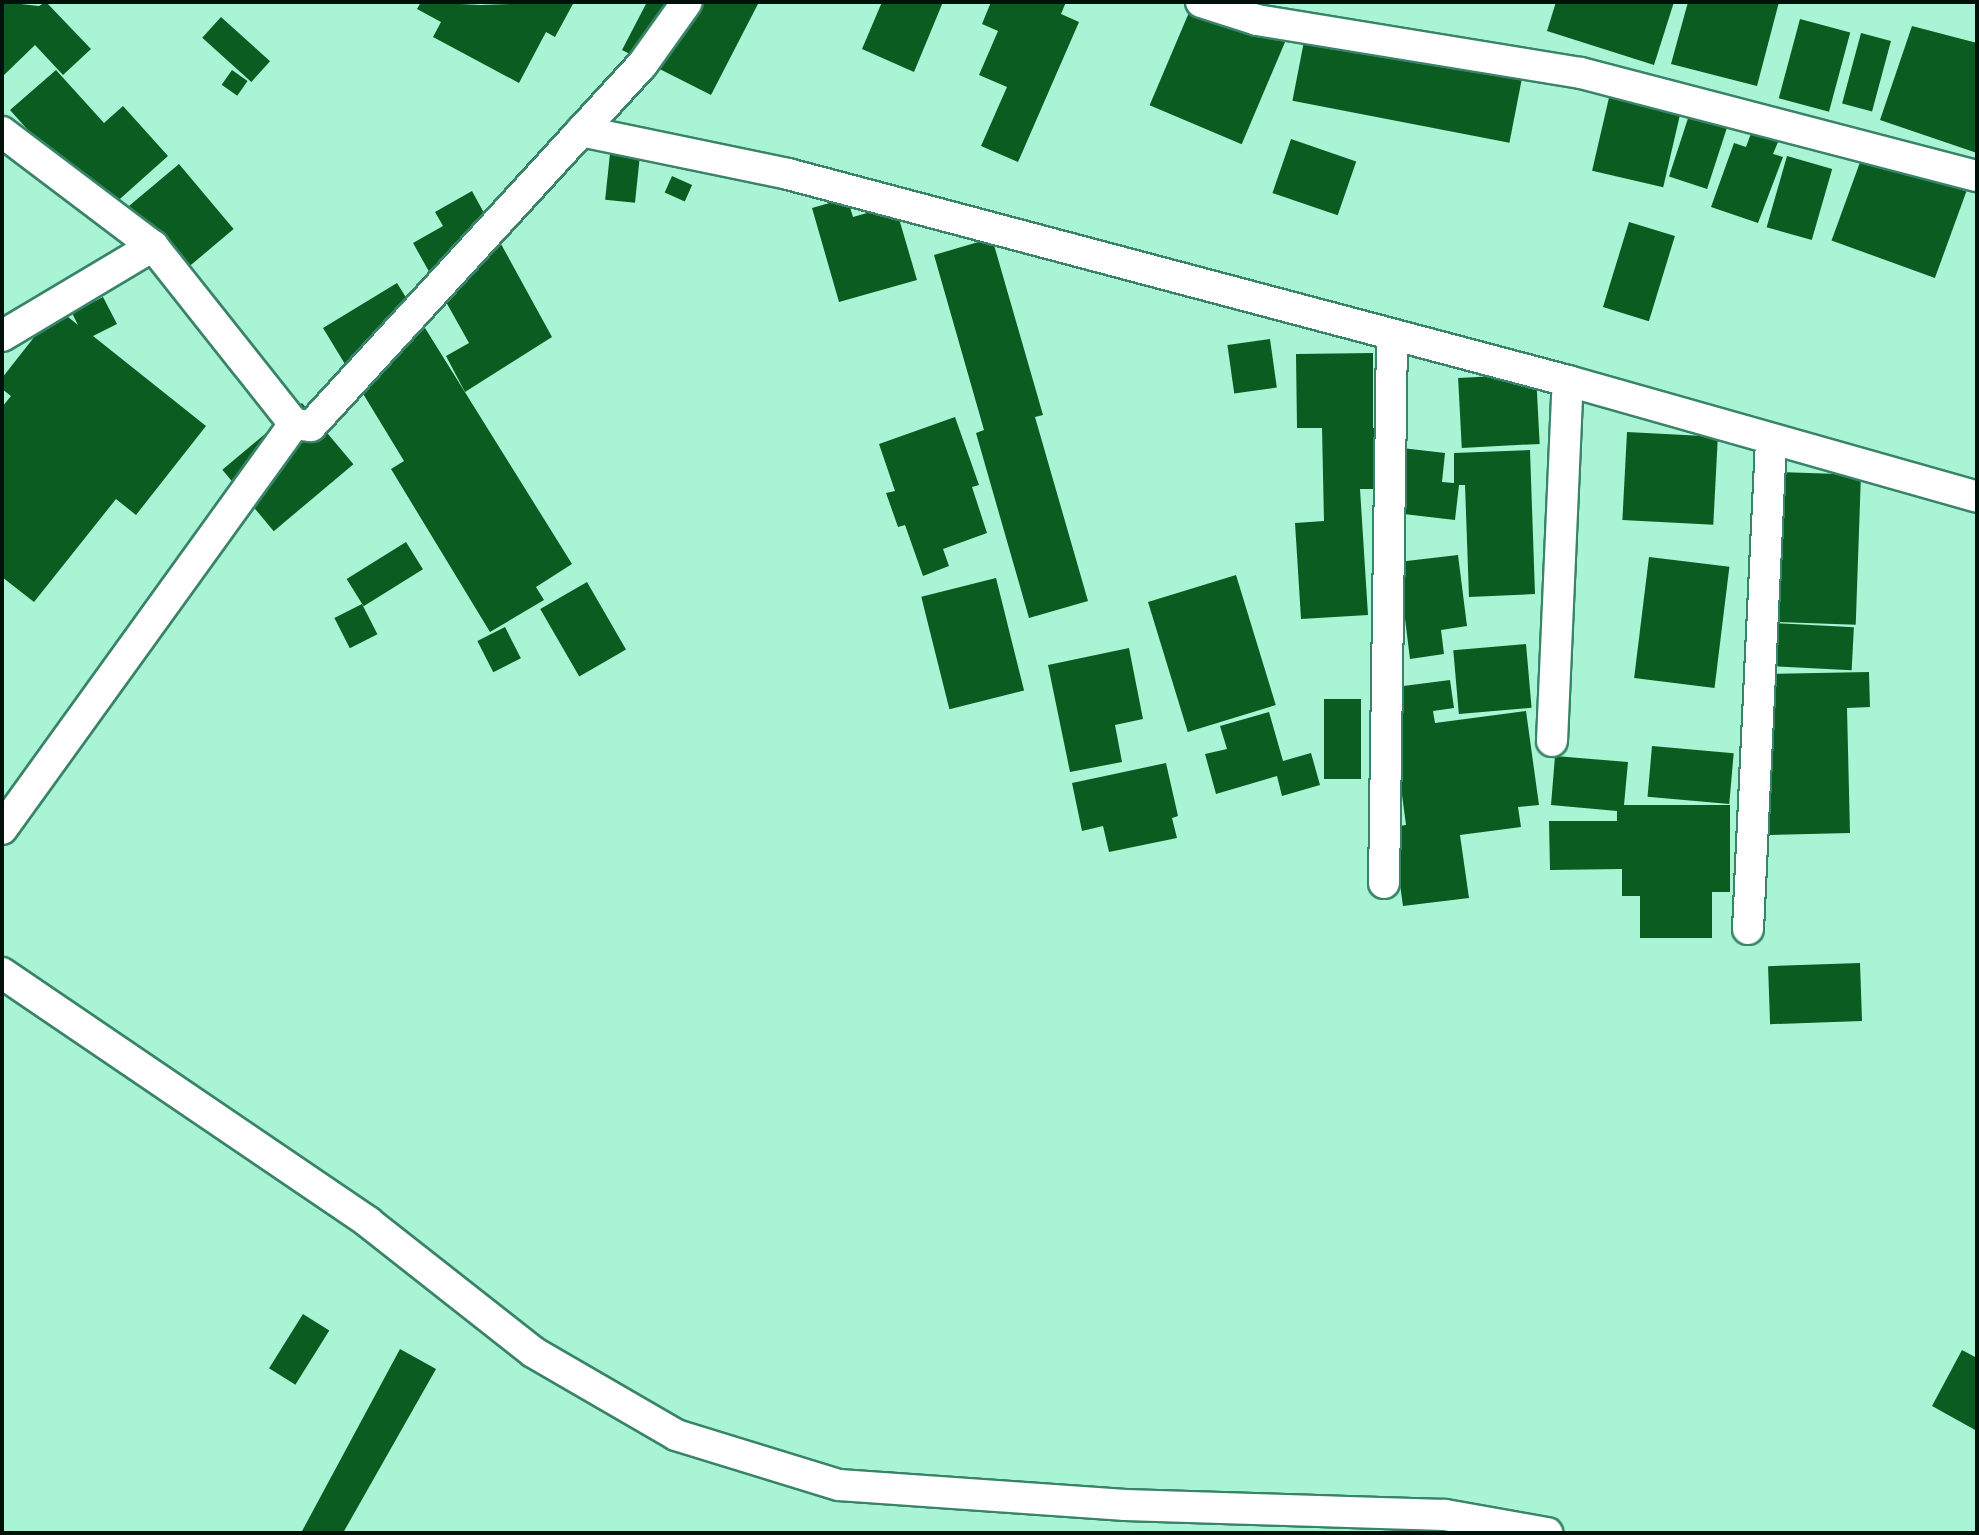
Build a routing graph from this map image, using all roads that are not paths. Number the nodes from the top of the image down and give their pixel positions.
1 (687, 2) edge
2 (1201, 2) edge
3 (581, 131) junction
4 (2, 132) edge
5 (1977, 176) edge
6 (153, 246) junction
7 (2, 336) edge
8 (1392, 338) junction
9 (1568, 381) junction
10 (294, 424) junction
11 (1771, 442) junction
12 (1977, 497) edge
13 (1552, 741) dead end
14 (2, 829) edge
15 (1384, 883) dead end
16 (1748, 929) dead end
17 (2, 973) edge
18 (1547, 1533) edge

1 - 3 street
2 - 5 street
3 - 8 street
3 - 10 street
4 - 6 street
6 - 7 street
6 - 10 street
8 - 9 street
8 - 15 street
9 - 11 street
9 - 13 street
10 - 14 street
11 - 12 street
11 - 16 street
17 - 18 street

